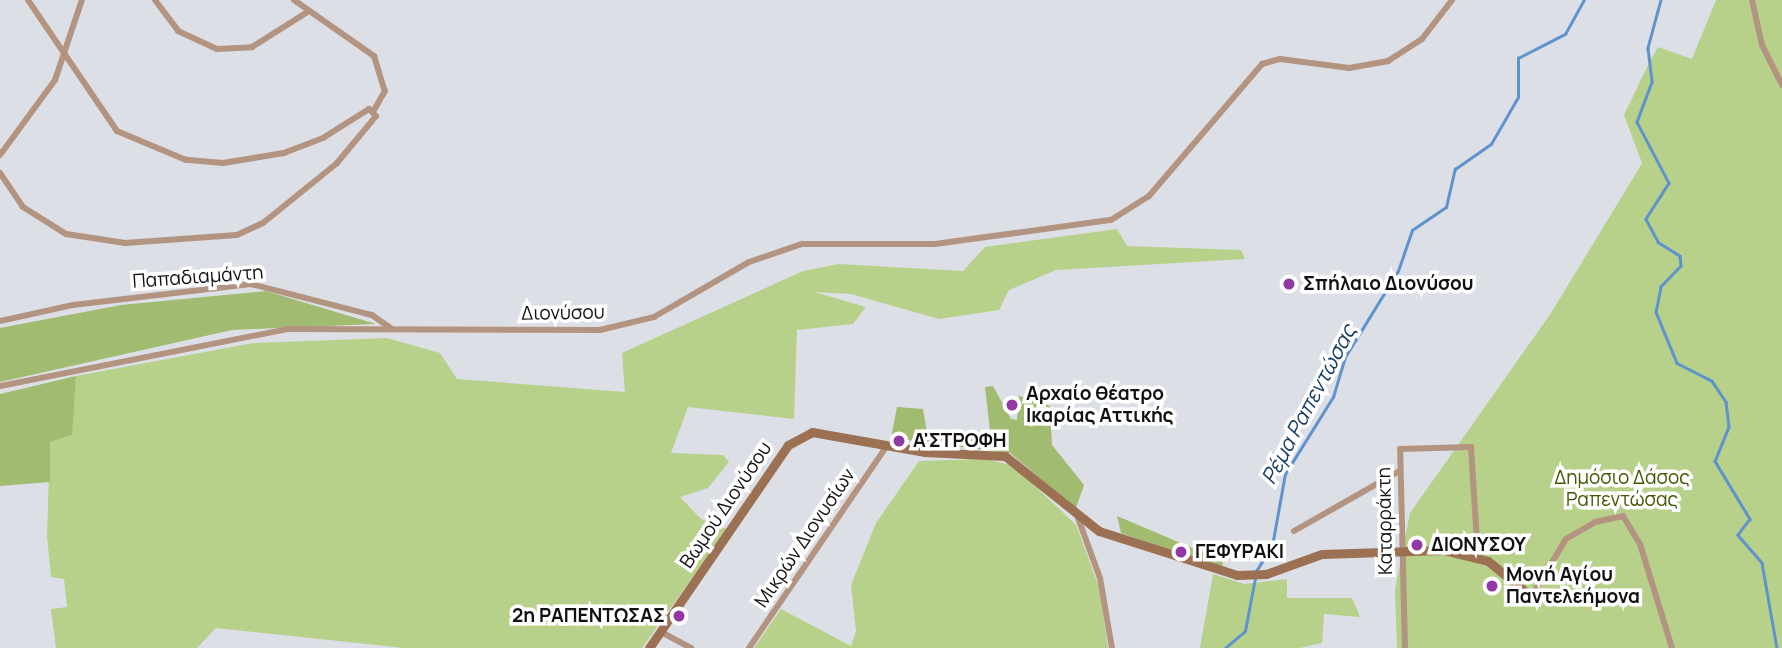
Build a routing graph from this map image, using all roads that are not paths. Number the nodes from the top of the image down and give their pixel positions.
1 (28, 0) edge
2 (82, 0) edge
3 (155, 0) edge
4 (294, 0) edge
5 (1452, 0) edge
6 (1752, 0) edge
7 (309, 11) junction
8 (66, 54) junction
9 (1782, 85) edge
10 (374, 110) junction
11 (0, 155) edge
12 (0, 173) edge
13 (0, 321) edge
14 (392, 329) junction
15 (0, 386) edge
16 (887, 446) junction
17 (1398, 472) junction
18 (1078, 518) junction
19 (1294, 531) dead end
20 (1401, 551) junction
21 (1478, 557) junction
22 (1534, 592) joint
23 (661, 632) junction
24 (649, 648) edge
25 (691, 648) edge
26 (749, 648) edge
27 (1112, 648) edge
28 (1405, 648) edge
29 (1672, 648) edge

1 - 8 street
2 - 8 street
3 - 7 street
4 - 7 street
5 - 14 street, Διονύσου
6 - 9 street
7 - 10 street
8 - 10 street
8 - 11 street
10 - 12 street
13 - 14 street, Παπαδιαμάντη
14 - 15 street, Διονύσου
16 - 18 street, Βωμού Διονύσου
16 - 23 street, Βωμού Διονύσου
16 - 26 street, Μικρών Διονυσίων
17 - 19 street
17 - 20 street, Καταρράκτη
17 - 21 street, Καταρράκτη
18 - 20 street, Βωμού Διονύσου
18 - 27 street
20 - 21 street
20 - 28 street, Καταρράκτη
21 - 22 street
22 - 29 street
23 - 24 street, Βωμού Διονύσου
23 - 25 street

